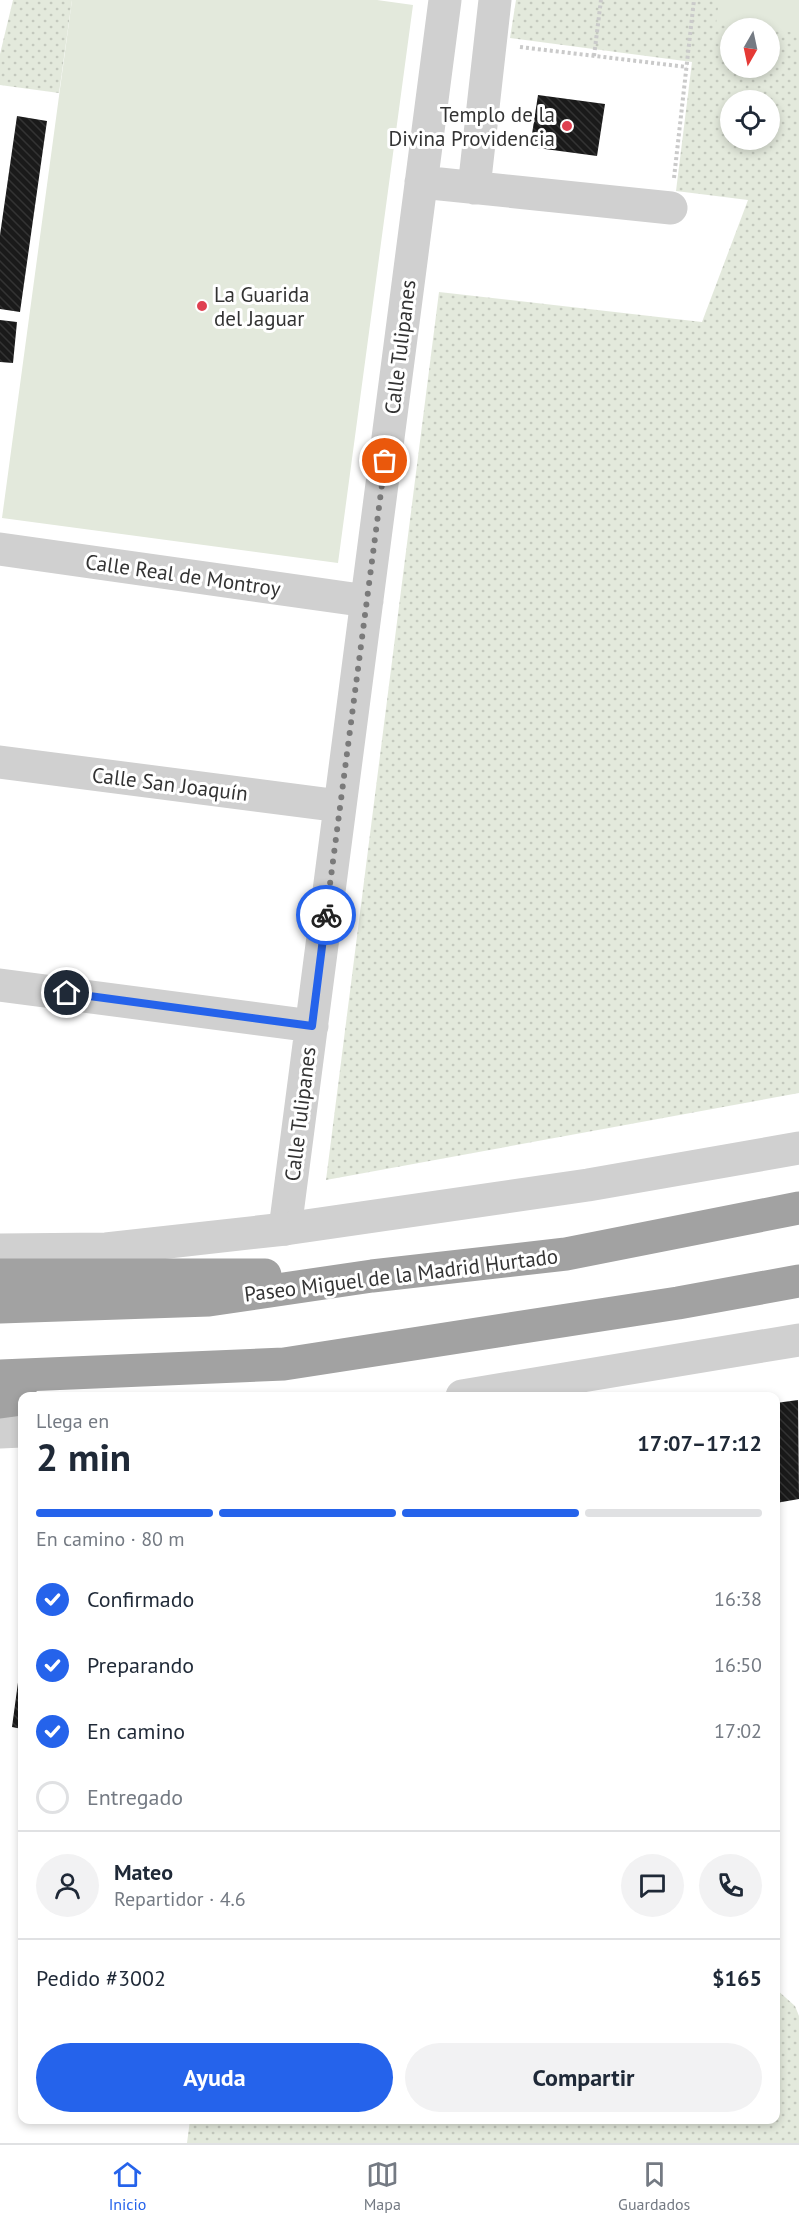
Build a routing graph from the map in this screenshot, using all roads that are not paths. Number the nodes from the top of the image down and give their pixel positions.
1 (445, 0) edge
2 (495, 0) edge
3 (421, 182) junction
4 (474, 188) junction
5 (670, 208) road end
6 (0, 549) edge
7 (367, 601) junction
8 (0, 762) edge
9 (340, 806) junction
10 (0, 985) edge
11 (312, 1026) junction
12 (799, 1148) edge
13 (799, 1208) edge
14 (285, 1229) junction
15 (0, 1250) edge
16 (0, 1275) edge
17 (372, 1276) junction
18 (799, 1281) edge
19 (678, 1303) junction
20 (799, 1304) edge
21 (0, 1307) edge
22 (799, 1340) edge
23 (141, 1370) junction
24 (0, 1376) edge
25 (53, 1392) edge
26 (486, 1392) edge
27 (18, 1400) edge
28 (0, 1402) edge
29 (18, 1431) edge
30 (0, 1432) edge

1 - 3 street, Calle Tulipanes
2 - 4 street
3 - 4 street
3 - 7 street, Calle Tulipanes
4 - 5 street
6 - 7 street, Calle Real de Montroy
7 - 9 street, Calle Tulipanes
8 - 9 street, Calle San Joaquín
9 - 11 street, Calle Tulipanes
10 - 11 street
11 - 14 street, Calle Tulipanes
12 - 14 street
13 - 17 highway, Paseo Miguel de la Madrid Hurtado
14 - 15 street
16 - 17 highway
17 - 21 highway, Paseo Miguel de la Madrid Hurtado
18 - 19 highway
19 - 20 highway
19 - 23 highway
22 - 26 street
23 - 24 highway
23 - 25 highway
27 - 28 highway
29 - 30 street

